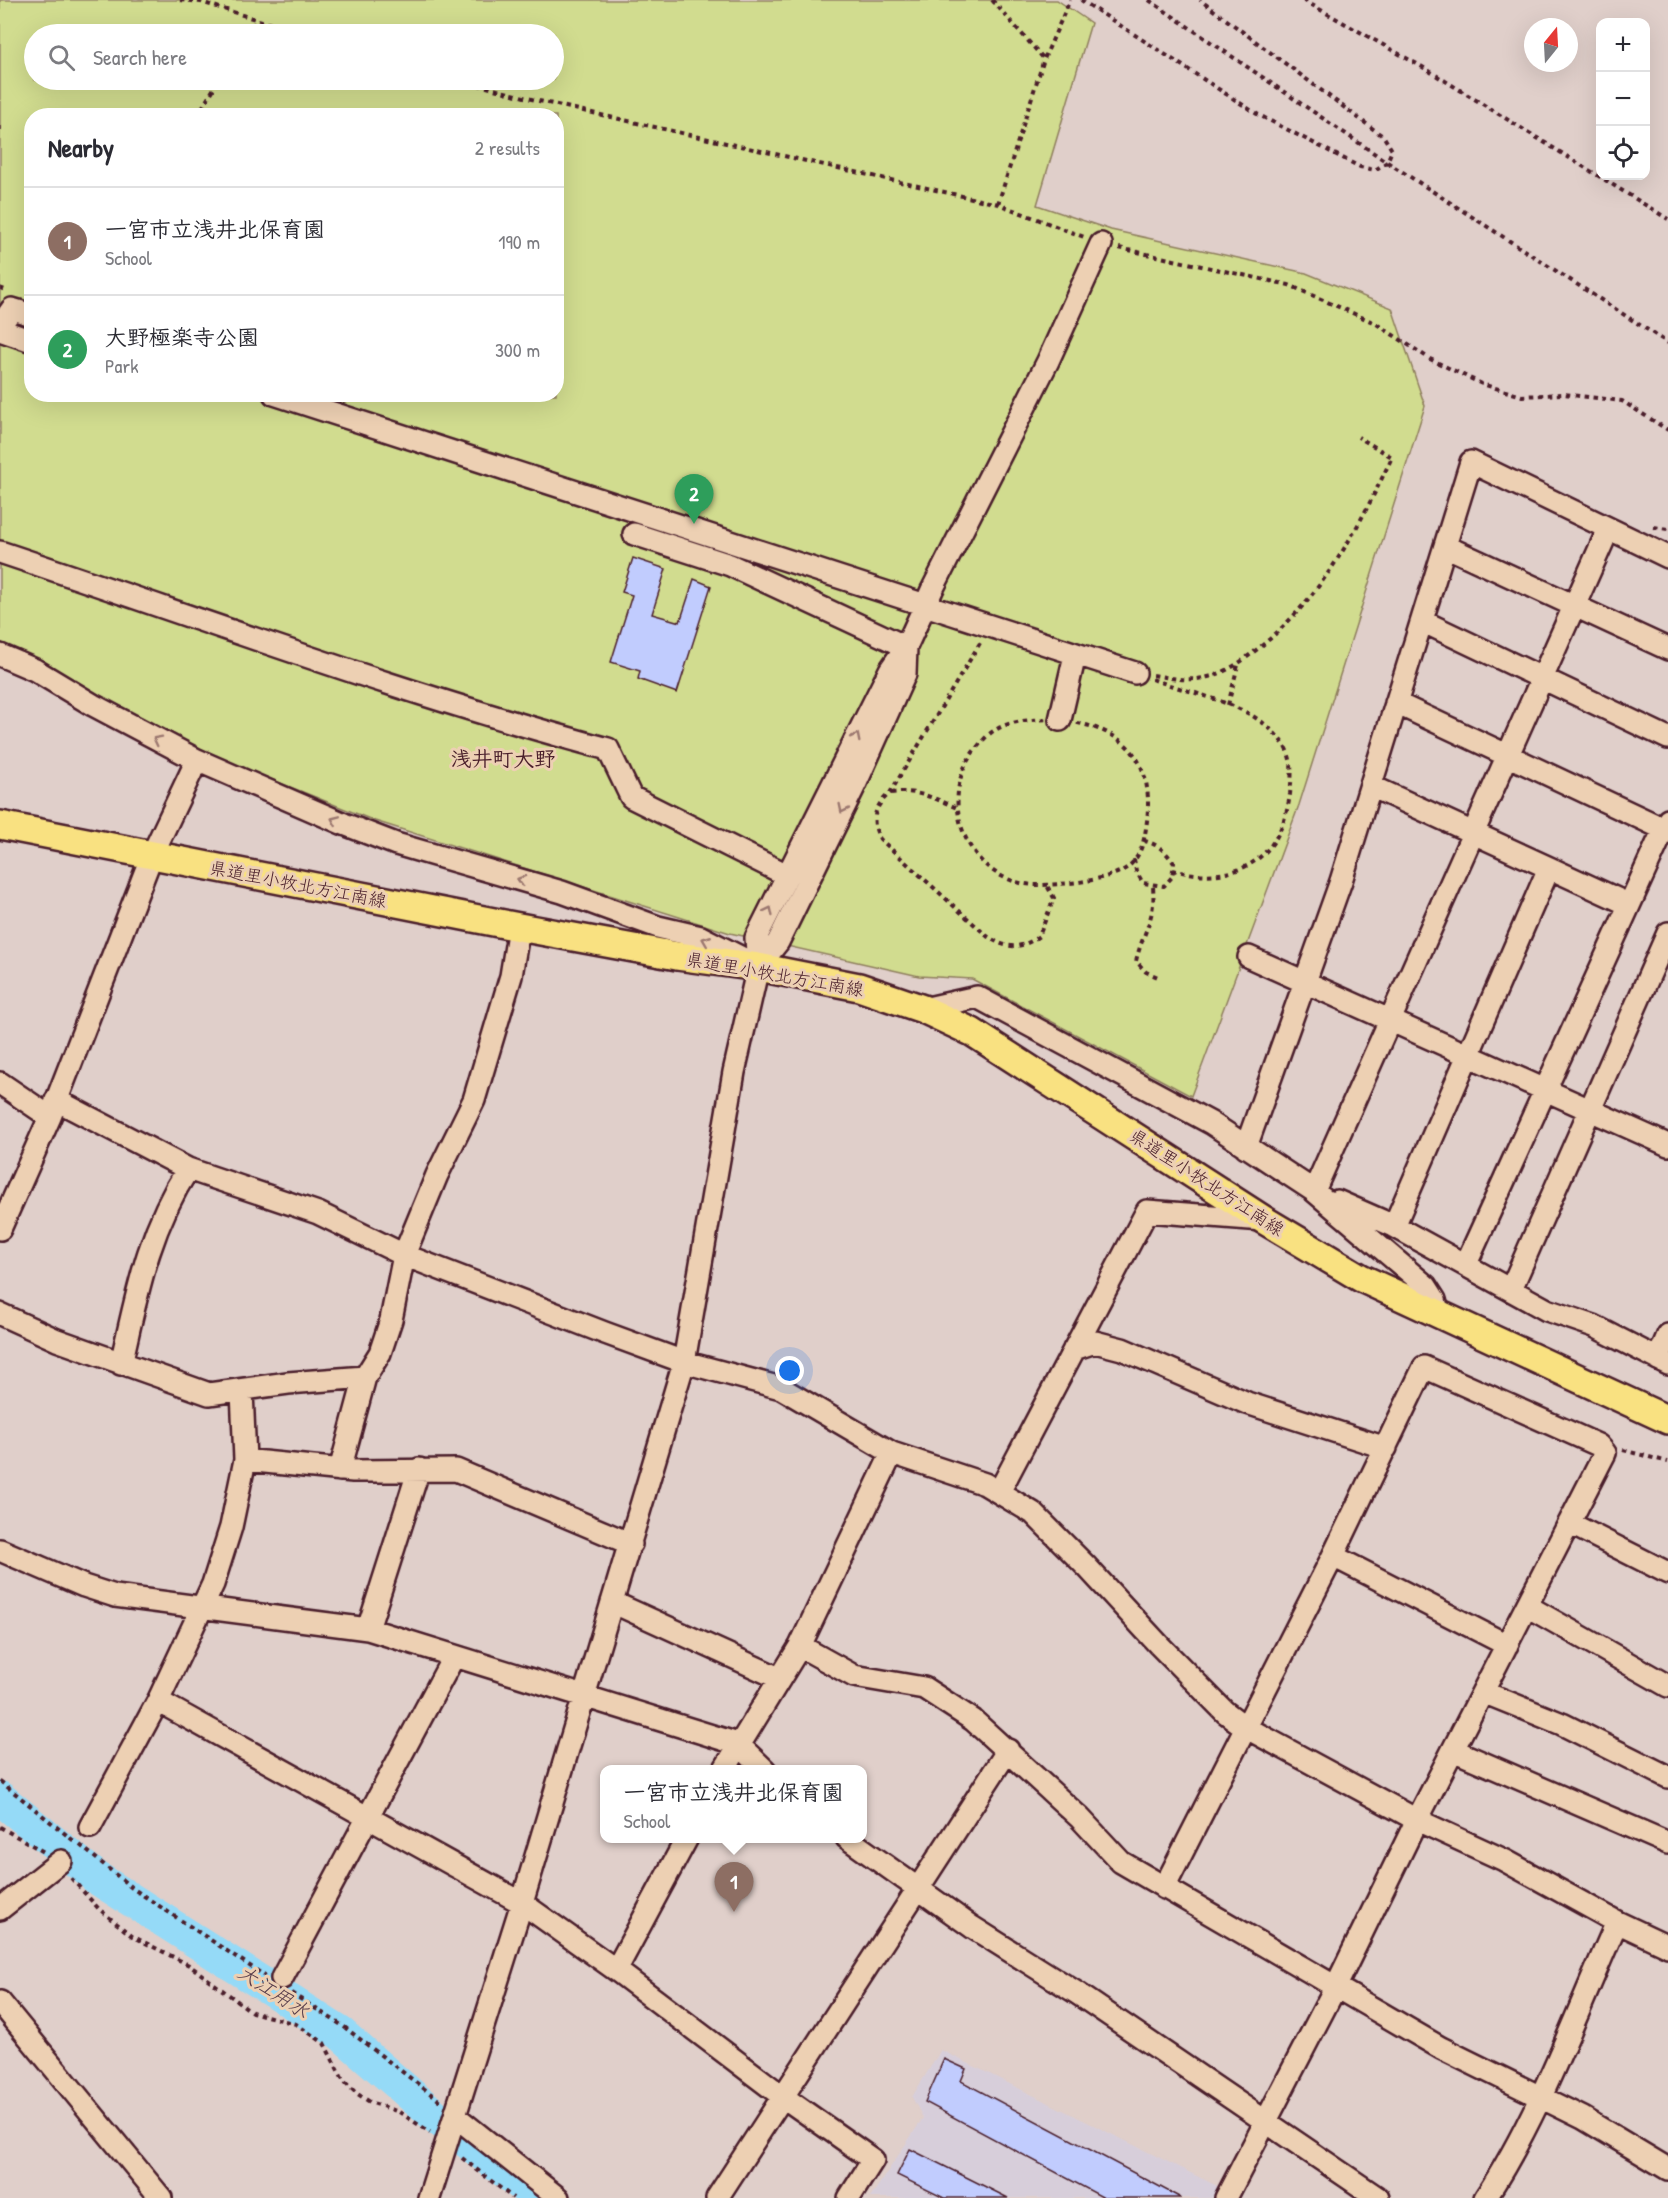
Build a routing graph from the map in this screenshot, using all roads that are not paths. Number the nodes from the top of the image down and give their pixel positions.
1 (1101, 244) road end
2 (24, 313) edge
3 (0, 328) edge
4 (24, 338) edge
5 (299, 402) edge
6 (1608, 530) junction
7 (634, 534) dead end
8 (1445, 546) junction
9 (0, 552) edge
10 (1668, 557) edge
11 (925, 605) junction
12 (1574, 606) junction
13 (1422, 621) junction
14 (906, 647) junction
15 (1668, 649) edge
16 (0, 655) edge
17 (1075, 655) junction
18 (1134, 673) road end
19 (1542, 678) junction
20 (1396, 703) junction
21 (1060, 720) road end
22 (1668, 738) edge
23 (1508, 755) junction
24 (197, 760) junction
25 (1371, 786) junction
26 (0, 825) edge
27 (1666, 825) edge
28 (1473, 833) junction
29 (152, 855) junction
30 (1549, 868) junction
31 (787, 875) junction
32 (1628, 904) junction
33 (519, 927) junction
34 (1668, 933) edge
35 (1249, 957) dead end
36 (758, 967) junction
37 (1305, 982) junction
38 (924, 1009) junction
39 (1390, 1020) junction
40 (1468, 1056) junction
41 (0, 1083) edge
42 (1545, 1090) junction
43 (53, 1108) junction
44 (1589, 1109) junction
45 (1668, 1145) edge
46 (1246, 1147) junction
47 (188, 1169) junction
48 (1314, 1191) junction
49 (1264, 1220) junction
50 (1394, 1226) junction
51 (0, 1229) edge
52 (404, 1254) junction
53 (1466, 1264) junction
54 (1511, 1289) junction
55 (0, 1314) edge
56 (1439, 1315) junction
57 (1668, 1335) edge
58 (1074, 1349) junction
59 (1663, 1361) edge
60 (684, 1362) junction
61 (121, 1364) junction
62 (366, 1377) junction
63 (242, 1391) junction
64 (1668, 1420) edge
65 (1386, 1448) junction
66 (892, 1453) junction
67 (245, 1460) junction
68 (419, 1469) junction
69 (340, 1470) junction
70 (999, 1492) junction
71 (1569, 1523) junction
72 (631, 1544) junction
73 (0, 1550) edge
74 (1333, 1556) junction
75 (1668, 1573) edge
76 (612, 1602) junction
77 (1527, 1606) junction
78 (202, 1609) junction
79 (368, 1629) junction
80 (1507, 1645) junction
81 (800, 1646) junction
82 (454, 1656) junction
83 (779, 1678) junction
84 (1668, 1686) edge
85 (1483, 1692) junction
86 (582, 1695) junction
87 (158, 1701) junction
88 (1245, 1728) junction
89 (738, 1744) junction
90 (1008, 1750) junction
91 (1453, 1750) junction
92 (727, 1765) edge
93 (760, 1765) edge
94 (1668, 1777) edge
95 (368, 1820) junction
96 (1417, 1821) junction
97 (90, 1827) dead end
98 (685, 1843) edge
99 (853, 1843) edge
100 (1668, 1843) edge
101 (59, 1862) road end
102 (1164, 1888) junction
103 (919, 1890) junction
104 (522, 1903) junction
105 (0, 1909) edge
106 (1617, 1922) junction
107 (1668, 1946) edge
108 (616, 1970) junction
109 (280, 1983) road end
110 (1335, 1988) junction
111 (0, 2001) edge
112 (782, 2096) junction
113 (1539, 2097) junction
114 (1266, 2123) junction
115 (451, 2129) junction
116 (1668, 2169) edge
117 (161, 2198) edge
118 (429, 2198) edge
119 (558, 2198) edge
120 (717, 2198) edge
121 (849, 2198) edge
122 (1226, 2198) edge
123 (1378, 2198) edge
124 (1485, 2198) edge

1 - 11 street
2 - 3 street
3 - 4 street
5 - 11 street
6 - 8 street
6 - 10 street
6 - 12 street
7 - 14 street
8 - 12 street
8 - 13 street
9 - 31 street
11 - 14 street
11 - 17 street
12 - 15 street
12 - 19 street
13 - 19 street
13 - 20 street
31 -> 14 street
14 -> 36 street
24 -> 16 street
17 - 18 street
17 - 21 street
19 - 22 street
19 - 23 street
20 - 23 street
20 - 25 street
23 - 27 street
23 - 28 street
24 - 29 street
36 -> 24 street
25 - 28 street
25 - 37 street
26 - 29 main road, 県道里小牧北方江南線
27 - 32 street
28 - 30 street
28 - 39 street
29 - 33 main road, 県道里小牧北方江南線
29 - 43 street
30 - 32 street
30 - 40 street
36 -> 31 street
32 - 42 street
33 - 36 main road, 県道里小牧北方江南線
33 - 52 street
34 - 44 street
35 - 37 street
36 - 38 main road, 県道里小牧北方江南線
36 - 60 street
37 - 39 street
37 - 46 street
38 - 46 street
38 - 49 main road, 県道里小牧北方江南線
39 - 40 street
39 - 48 street
40 - 42 street
40 - 50 street
41 - 43 street
42 - 44 street
42 - 53 street
43 - 47 street
43 - 51 street
44 - 45 street
44 - 54 street
46 - 48 street
47 - 52 street
47 - 61 street
48 - 50 street
48 - 56 street
49 - 56 main road, 県道里小牧北方江南線
49 - 58 street
50 - 53 street
52 - 60 street
52 - 62 street
53 - 54 street
54 - 59 street
55 - 61 street
56 - 64 main road, 県道里小牧北方江南線
57 - 59 street
58 - 65 street
58 - 70 street
60 - 66 street
60 - 72 street
61 - 63 street
62 - 63 street
62 - 69 street
63 - 67 street
65 - 71 street
65 - 74 street
66 - 70 street
66 - 81 street
67 - 69 street
67 - 78 street
68 - 69 street
68 - 72 street
68 - 79 street
70 - 88 street
71 - 75 street
71 - 77 street
72 - 76 street
73 - 78 street
74 - 80 street
74 - 88 street
76 - 83 street
76 - 86 street
77 - 80 street
77 - 84 street
78 - 79 street
78 - 87 street
79 - 82 street
80 - 85 street
81 - 83 street
81 - 90 street
82 - 86 street
82 - 95 street
83 - 89 street
85 - 91 street
85 - 94 street
86 - 89 street
86 - 104 street
87 - 95 street
87 - 97 street
88 - 96 street
88 - 102 street
89 - 92 street
89 - 93 street
90 - 102 street
90 - 103 street
91 - 96 street
91 - 100 street
95 - 104 street
95 - 109 street
96 - 106 street
96 - 110 street
98 - 108 street
99 - 103 street
101 - 105 street
102 - 110 street
103 - 112 street
103 - 114 street
104 - 108 street
104 - 115 street
106 - 107 street
106 - 113 street
108 - 112 street
110 - 113 street
110 - 114 street
111 - 117 street
112 - 120 street
112 - 121 street
113 - 116 street
113 - 124 street
114 - 122 street
114 - 123 street
115 - 118 street
115 - 119 street

